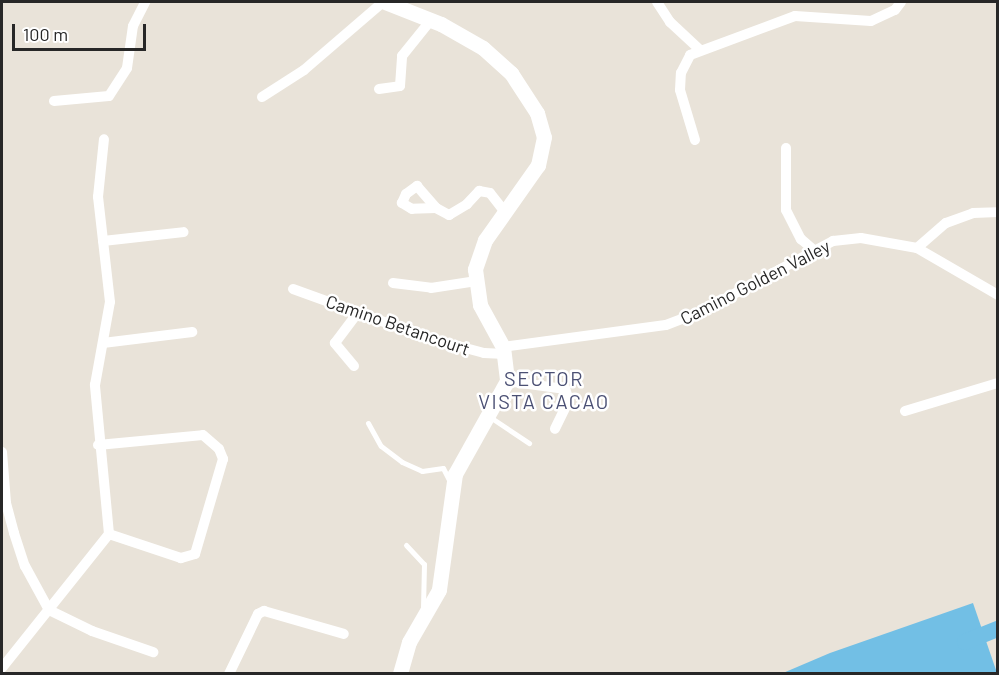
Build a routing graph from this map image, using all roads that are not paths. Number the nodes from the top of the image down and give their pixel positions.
1 (146, 2) edge
2 (384, 2) edge
3 (657, 2) edge
4 (901, 2) edge
5 (431, 20) junction
6 (700, 50) junction
7 (379, 89) dead end
8 (262, 97) dead end
9 (54, 101) dead end
10 (104, 139) dead end
11 (695, 140) dead end
12 (786, 148) dead end
13 (436, 208) dead end
14 (505, 212) junction
15 (998, 212) edge
16 (184, 232) dead end
17 (103, 241) junction
18 (917, 248) junction
19 (815, 251) junction
20 (476, 281) junction
21 (393, 284) dead end
22 (293, 289) dead end
23 (998, 295) edge
24 (358, 312) junction
25 (192, 332) dead end
26 (103, 343) junction
27 (504, 351) junction
28 (354, 366) dead end
29 (507, 381) junction
30 (998, 383) edge
31 (904, 411) dead end
32 (486, 414) junction
33 (368, 423) dead end
34 (555, 429) dead end
35 (529, 443) dead end
36 (98, 445) junction
37 (2, 452) edge
38 (453, 489) junction
39 (109, 534) junction
40 (406, 544) dead end
41 (49, 610) junction
42 (422, 621) junction
43 (344, 634) dead end
44 (153, 652) dead end
45 (2, 668) edge
46 (229, 674) edge
47 (400, 674) edge

1 - 9 street
2 - 5 street
2 - 8 street
3 - 6 street
4 - 6 street
5 - 7 street
5 - 14 street
6 - 11 street
10 - 17 street
12 - 19 street
13 - 14 street
14 - 20 street
15 - 18 street
16 - 17 street
17 - 26 street
18 - 19 street, Camino Golden Valley
18 - 23 street, Camino Golden Valley
19 - 27 street, Camino Golden Valley
20 - 21 street
20 - 27 street
22 - 24 street, Camino Betancourt
24 - 27 street, Camino Betancourt
24 - 28 street
25 - 26 street
26 - 36 street
27 - 29 street
29 - 32 street
29 - 34 street
30 - 31 street
32 - 35 lane
32 - 38 street
33 - 38 lane
36 - 39 street
36 - 39 street
37 - 41 street
38 - 42 street
39 - 41 street
40 - 42 lane
41 - 44 street
41 - 45 street
42 - 47 street
43 - 46 street

